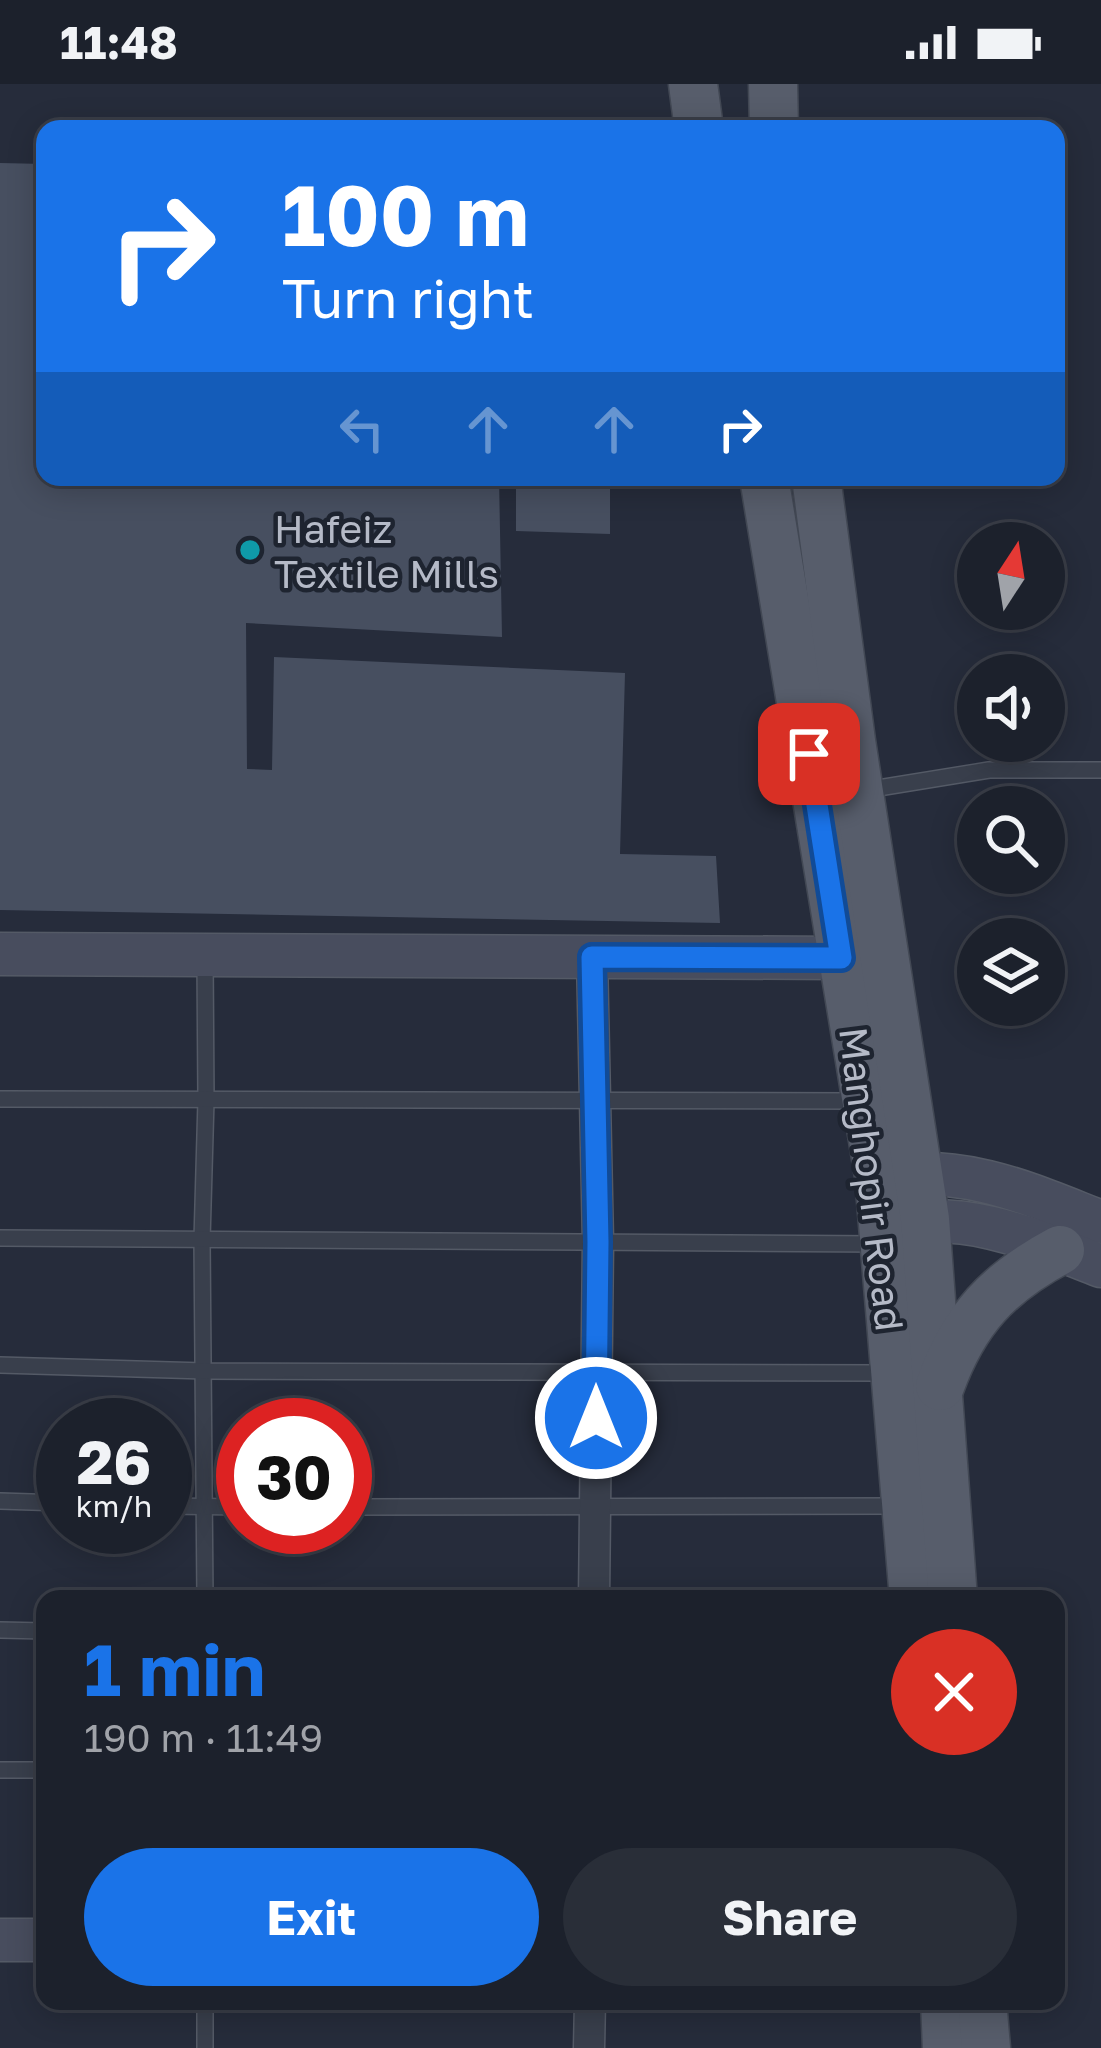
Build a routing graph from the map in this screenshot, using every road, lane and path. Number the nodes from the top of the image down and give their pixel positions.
1 (692, 84) edge
2 (773, 84) edge
3 (698, 120) edge
4 (774, 120) edge
5 (766, 486) edge
6 (817, 486) edge
7 (1101, 770) edge
8 (837, 796) junction
9 (0, 954) edge
10 (205, 955) junction
11 (592, 957) junction
12 (841, 958) junction
13 (0, 1099) edge
14 (206, 1100) junction
15 (594, 1100) junction
16 (867, 1102) junction
17 (898, 1207) junction
18 (1101, 1222) edge
19 (0, 1238) edge
20 (202, 1240) junction
21 (598, 1242) junction
22 (1080, 1258) edge
23 (0, 1365) edge
24 (205, 1371) junction
25 (596, 1374) junction
26 (917, 1382) junction
27 (0, 1502) edge
28 (36, 1503) edge
29 (907, 1506) junction
30 (192, 1507) edge
31 (372, 1507) edge
32 (595, 1507) junction
33 (205, 1508) junction
34 (216, 1508) edge
35 (205, 1590) edge
36 (594, 1590) edge
37 (913, 1590) edge
38 (952, 1590) edge
39 (0, 1630) edge
40 (36, 1631) edge
41 (0, 1770) edge
42 (36, 1770) edge
43 (0, 1940) edge
44 (36, 1940) edge
45 (205, 2010) edge
46 (590, 2010) edge
47 (945, 2010) edge
48 (983, 2010) edge
49 (205, 2048) edge
50 (590, 2048) edge
51 (947, 2048) edge
52 (986, 2048) edge

1 - 3 main road
2 - 4 main road
5 - 8 main road, Manghopir Road
6 - 8 main road, Manghopir Road
7 - 8 lane
8 - 12 main road, Manghopir Road
8 - 17 main road, Manghopir Road
9 - 10 street
10 - 11 street
10 - 14 lane
11 - 12 street
11 - 15 street
12 - 16 main road, Manghopir Road
13 - 14 lane
14 - 15 lane
14 - 20 lane
15 - 16 lane
15 - 21 street
16 - 17 main road, Manghopir Road
17 - 18 street
17 - 21 lane
17 - 22 street
17 - 26 main road, Manghopir Road
19 - 20 lane
20 - 21 lane
20 - 24 lane
21 - 25 street
22 - 26 main road
23 - 24 lane
24 - 25 lane
24 - 33 lane
25 - 26 lane
25 - 32 street
26 - 29 main road, Manghopir Road
26 - 38 main road, Manghopir Road
27 - 28 lane
29 - 32 lane
29 - 37 main road, Manghopir Road
30 - 33 lane
31 - 32 lane
32 - 36 street
33 - 34 lane
33 - 35 lane
39 - 40 lane
41 - 42 lane
43 - 44 street
45 - 49 lane
46 - 50 street
47 - 51 main road
48 - 52 main road

